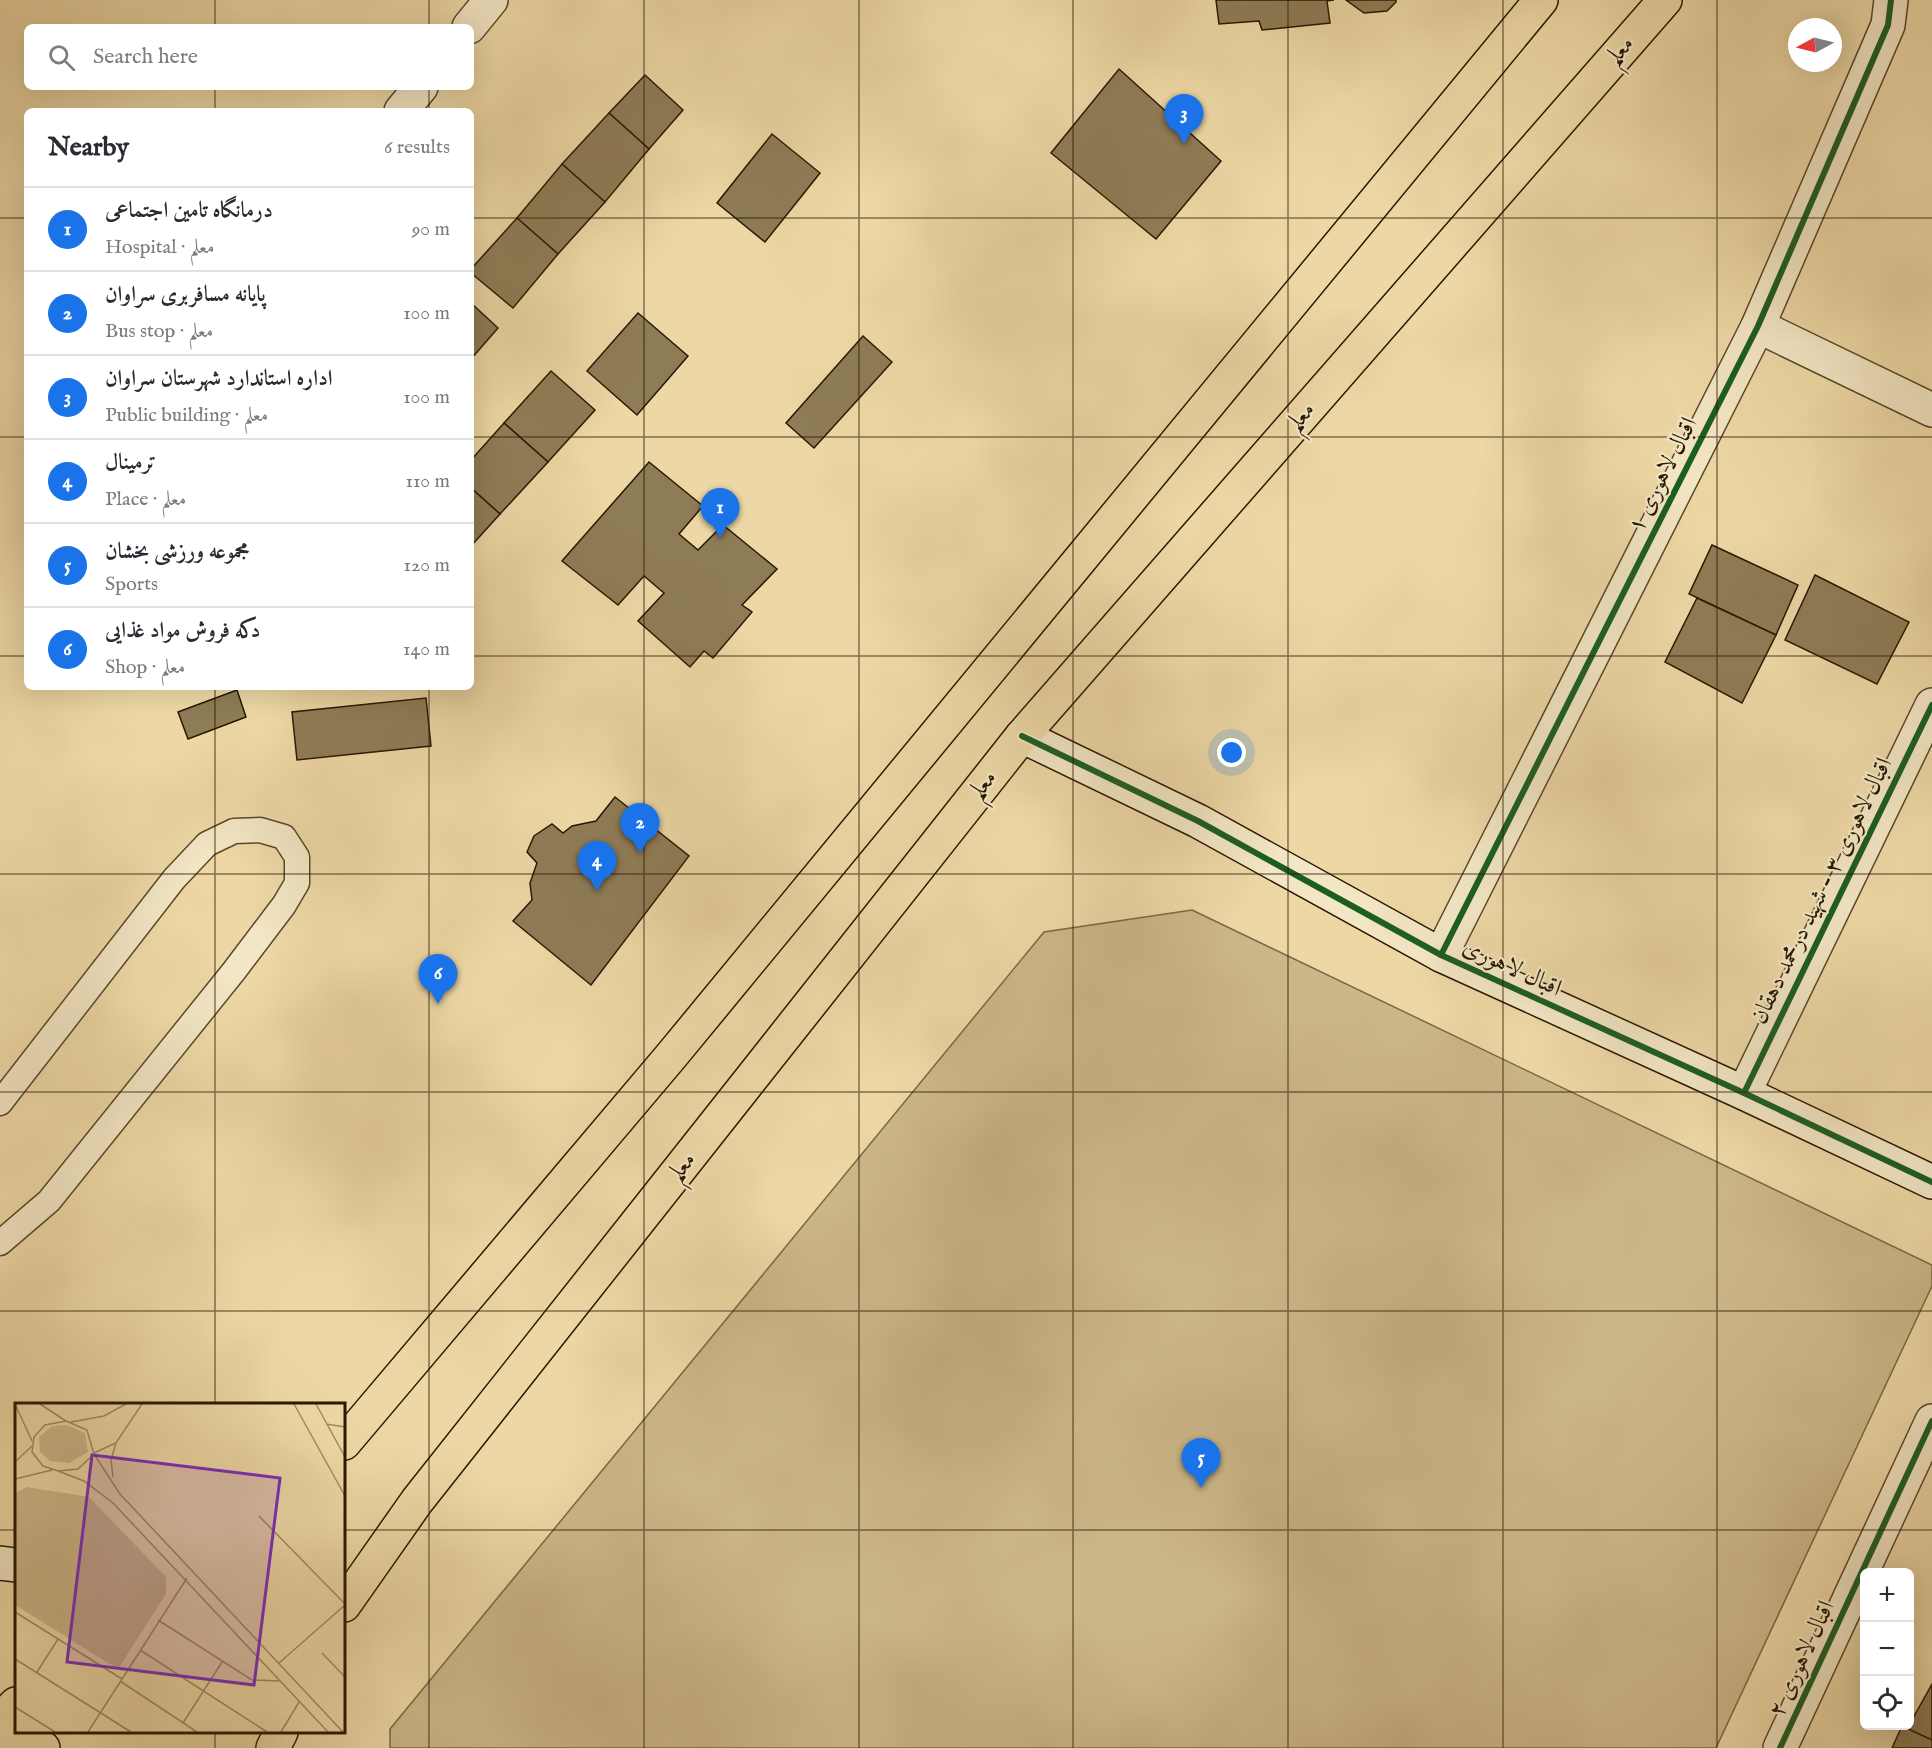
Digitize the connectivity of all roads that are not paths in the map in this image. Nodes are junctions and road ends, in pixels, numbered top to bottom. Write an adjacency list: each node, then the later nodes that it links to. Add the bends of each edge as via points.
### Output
1 (491, 0): 5 (street)
2 (1541, 0): 18 (main road, via 672,1055)
3 (1665, 0): 11 (main road, معلم)
4 (1891, 0): 8 (street, اقبال لاهوری ۱, via 1888,25)
5 (471, 24)
6 (419, 90): 7 (street)
7 (404, 108)
8 (1758, 326): 9 (street); 12 (street, اقبال لاهوری ۱)
9 (1932, 410)
10 (1932, 705): 13 (street, اقبال لاهوری ۳ - شهید درمحمد دهقان)
11 (1022, 736): 12 (street, اقبال لاهوری, via 1198,820); 21 (main road, معلم, via 425,1492)
12 (1441, 955): 13 (street, اقبال لاهوری)
13 (1744, 1093): 15 (street, اقبال لاهوری)
14 (0, 1103): 16 (lane, via 174,879 207,844 234,831 260,830 284,837 297,857 297,883 284,905 49,1200)
15 (1932, 1182)
16 (0, 1244)
17 (1932, 1422): 28 (street, اقبال لاهوری ۲)
18 (345, 1442)
19 (0, 1563): 20 (street)
20 (15, 1565)
21 (345, 1604)
22 (15, 1705): 23 (main road)
23 (0, 1720)
24 (0, 1731): 26 (main road)
25 (280, 1733): 27 (main road)
26 (43, 1748)
27 (273, 1748)
28 (1780, 1748)

